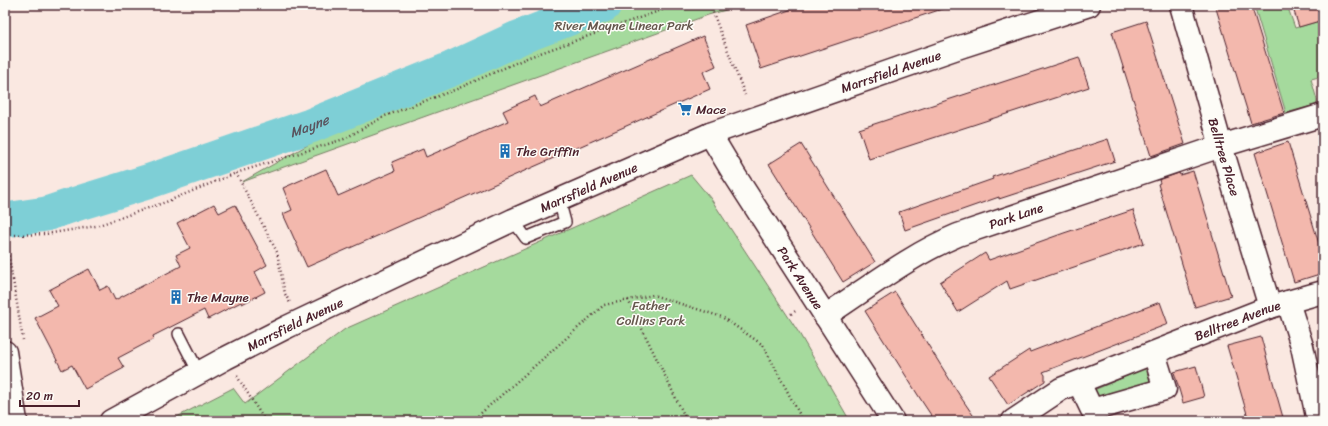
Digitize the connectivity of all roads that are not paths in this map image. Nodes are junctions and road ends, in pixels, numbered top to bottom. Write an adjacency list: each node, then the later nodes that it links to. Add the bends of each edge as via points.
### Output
1 (1089, 5): 4 (street, Marrsfield Avenue, via 952,49)
2 (1181, 5): 5 (street, Belltree Place)
3 (1323, 115): 5 (street, Park Lane)
4 (710, 134): 8 (street, Park Avenue); 12 (street, Marrsfield Avenue, via 513,220 299,322)
5 (1221, 146): 7 (street, Belltree Place); 8 (street, Park Lane, via 936,244)
6 (1323, 292): 7 (street, Belltree Avenue)
7 (1279, 304): 11 (street, Belltree Avenue); 18 (street, Belltree Place, via 1302,346)
8 (825, 316): 16 (street, Park Avenue)
9 (178, 334): 12 (lane)
10 (5, 352): 14 (street)
11 (1154, 353): 13 (street, Belltree Avenue); 13 (street, via 1165,389 1092,410)
12 (199, 373): 15 (street, Marrsfield Avenue)
13 (1079, 383): 17 (street, Belltree Avenue, via 1061,390)
14 (16, 421)
15 (110, 421)
16 (893, 421)
17 (1013, 421)
18 (1318, 421)

